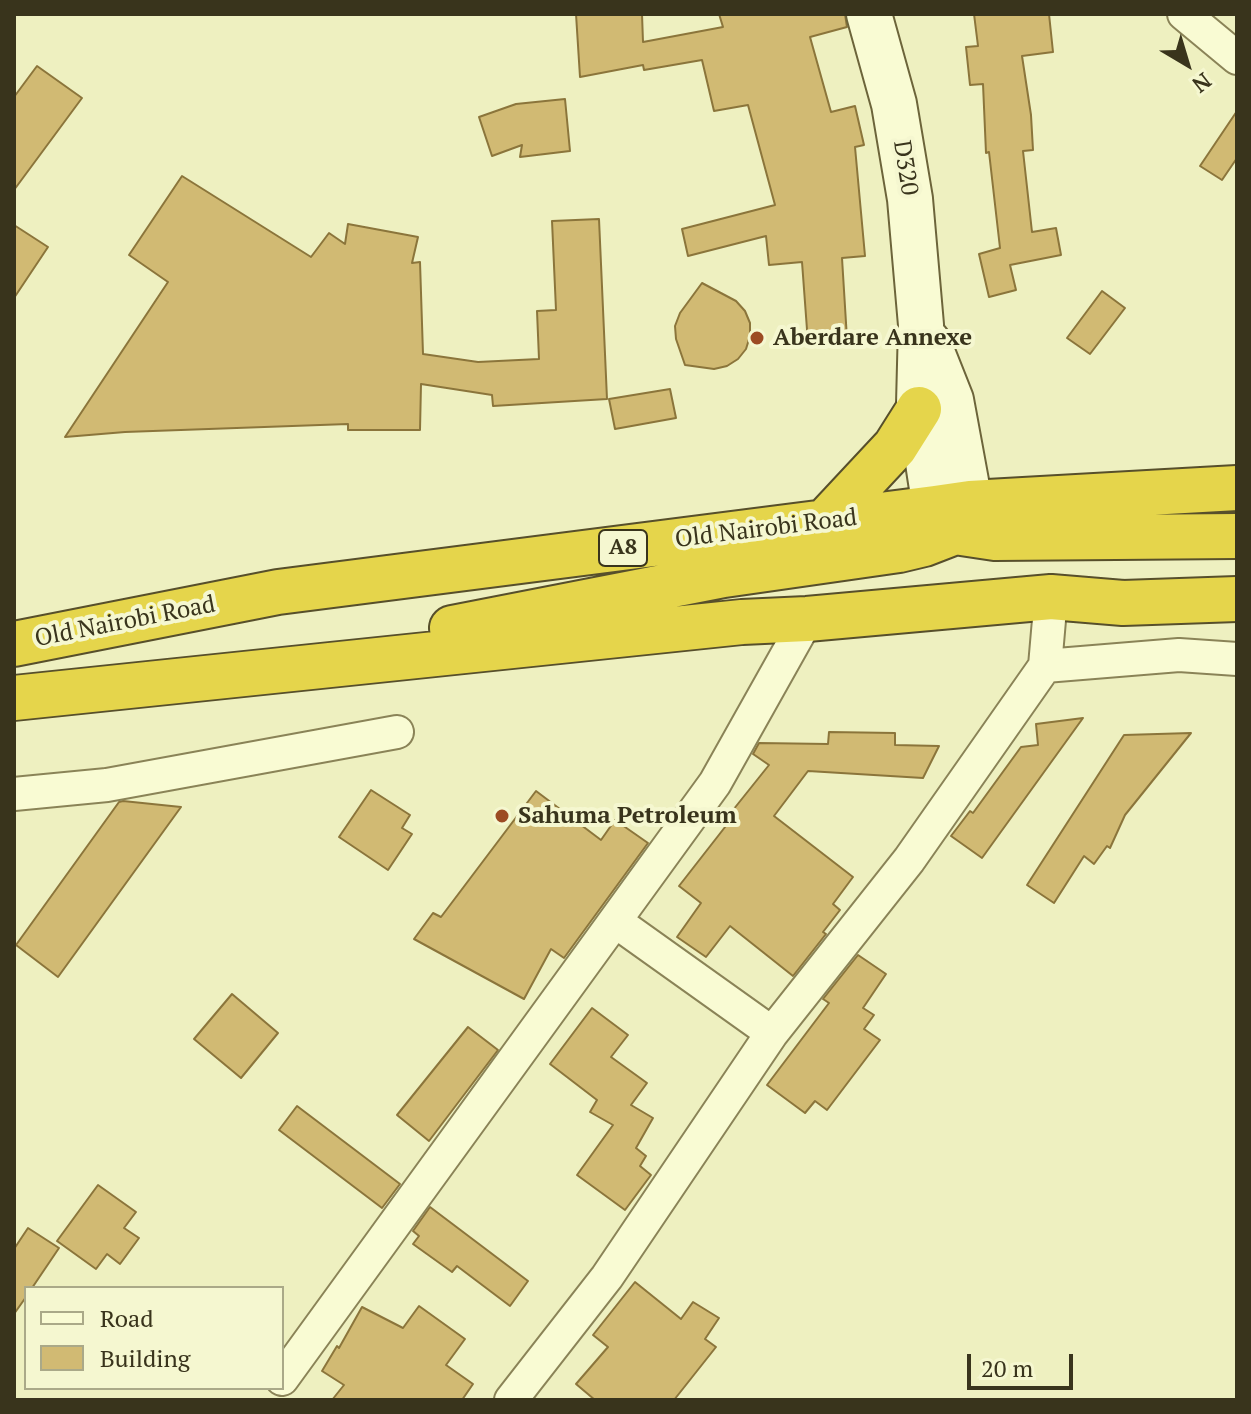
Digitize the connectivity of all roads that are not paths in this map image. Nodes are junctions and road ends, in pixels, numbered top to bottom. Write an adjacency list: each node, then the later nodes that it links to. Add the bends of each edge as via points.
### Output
1 (869, 14): 4 (street, D320 / D320, via 894,104 910,199)
2 (1184, 14): 3 (street)
3 (1237, 58)
4 (921, 325): 5 (street, D320); 7 (street, D320, via 951,400)
5 (919, 409): 7 (street, D320); 8 (highway, via 895,447)
6 (1237, 488): 7 (highway, Old Nairobi Road / A8)
7 (953, 514): 8 (highway, Old Nairobi Road / A8); 9 (highway, via 995,538); 16 (highway, via 924,544 899,550 724,575 492,619)
8 (825, 522): 13 (highway, Old Nairobi Road / A8, via 278,592)
9 (1237, 536)
10 (1051, 597): 11 (highway, via 1123,603); 12 (highway); 15 (street)
11 (1237, 599)
12 (807, 619): 16 (highway); 20 (street, via 715,783)
13 (14, 644)
14 (1237, 659): 15 (street, via 1179,655)
15 (1045, 666): 21 (street, via 909,860)
16 (275, 670): 17 (highway)
17 (14, 698)
18 (397, 732): 19 (street, via 107,785)
19 (14, 794)
20 (615, 921): 21 (street); 22 (street)
21 (772, 1033): 23 (street, via 607,1277)
22 (284, 1376)
23 (511, 1400)

